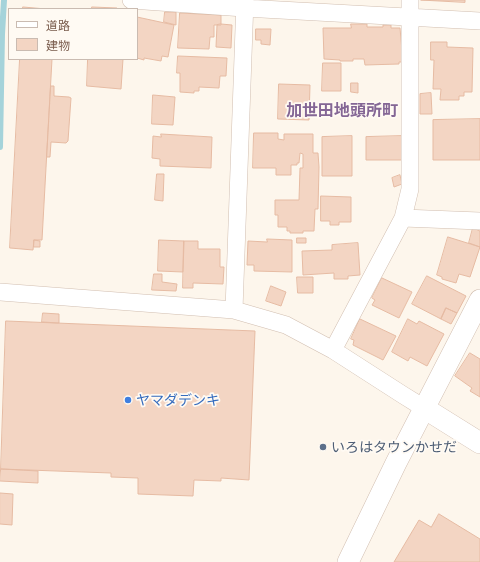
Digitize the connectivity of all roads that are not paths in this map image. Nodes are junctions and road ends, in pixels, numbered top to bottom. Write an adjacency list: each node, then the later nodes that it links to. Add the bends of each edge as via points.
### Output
1 (131, 0): 3 (street)
2 (410, 0): 4 (street)
3 (244, 4): 4 (street); 10 (street)
4 (410, 17): 5 (street); 6 (street, via 410,189)
5 (480, 21)
6 (402, 218): 7 (street); 11 (street)
7 (480, 221)
8 (6, 292): 10 (street)
9 (480, 300): 12 (street)
10 (234, 310): 11 (street, via 286,325)
11 (333, 350): 12 (street)
12 (424, 408): 13 (street); 14 (street)
13 (480, 443)
14 (348, 562)

